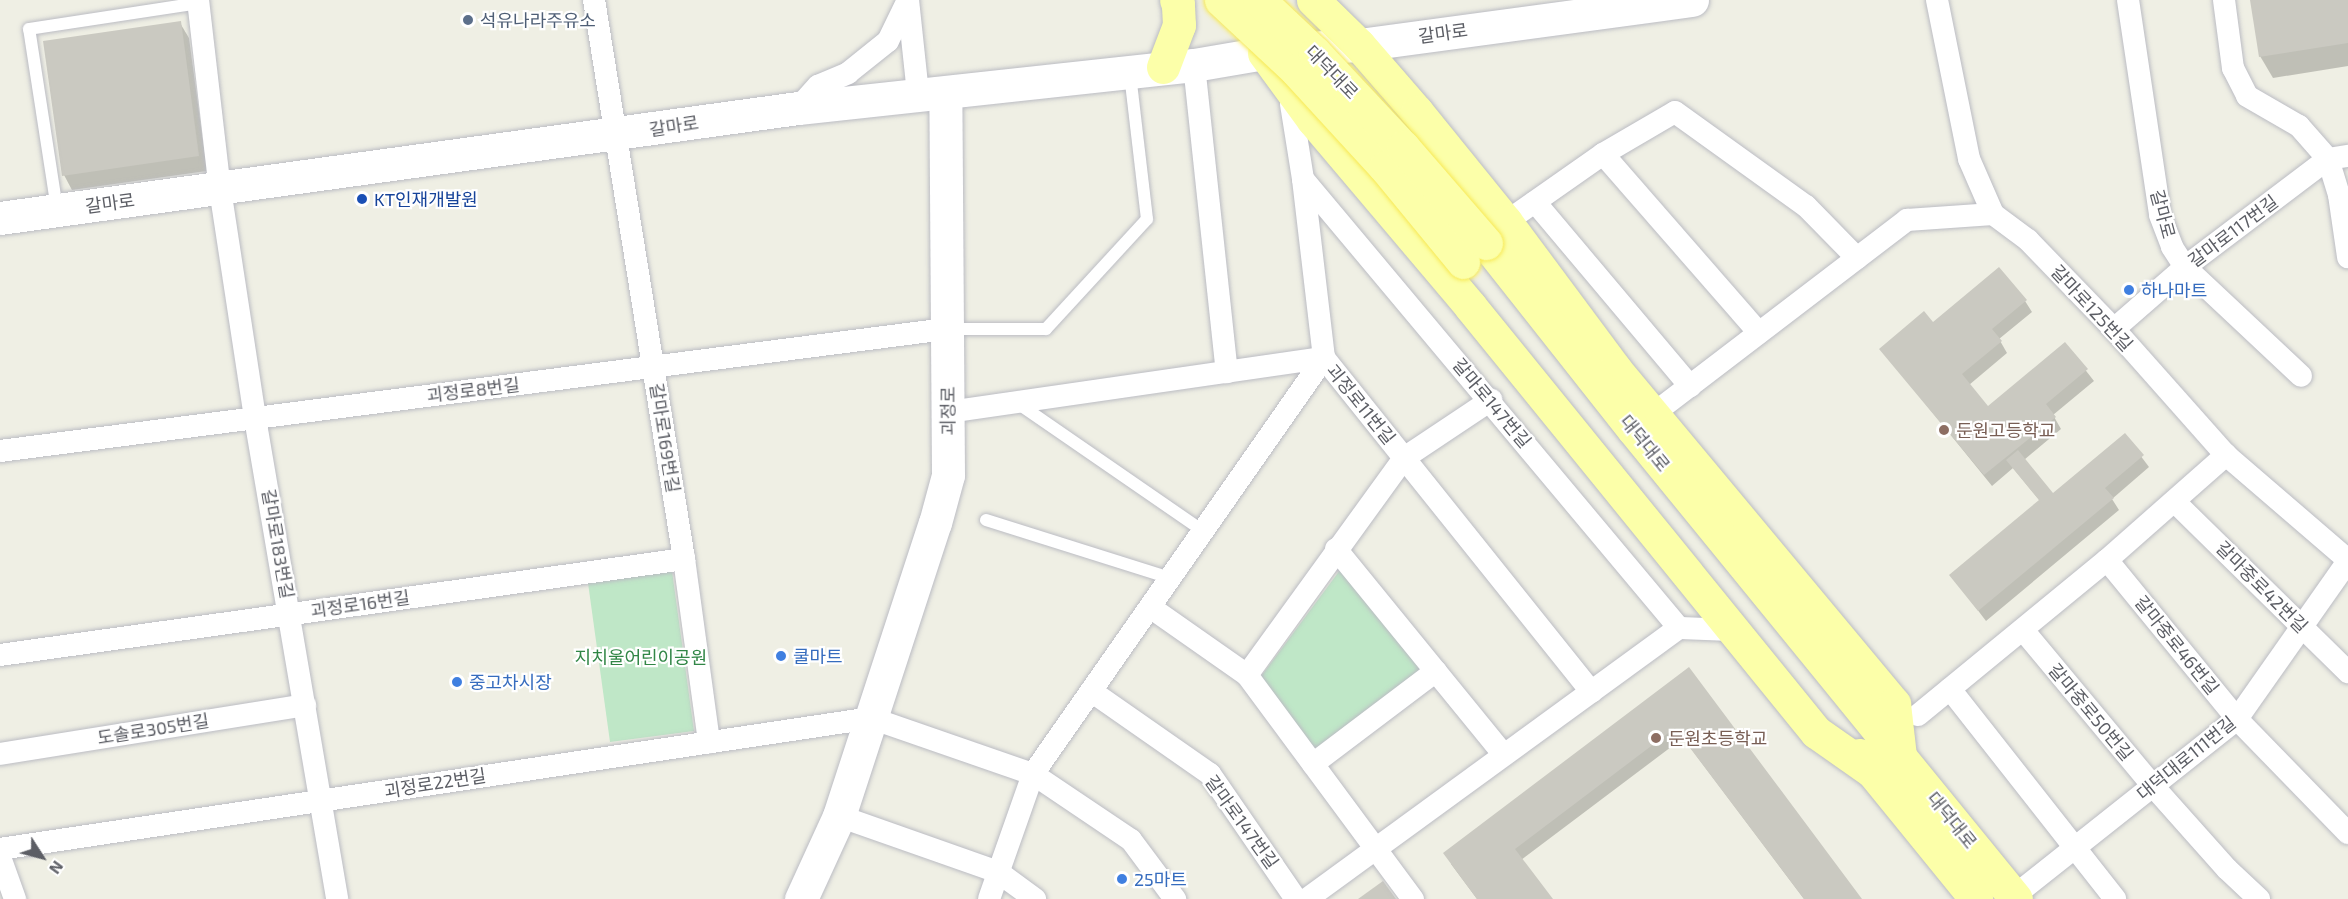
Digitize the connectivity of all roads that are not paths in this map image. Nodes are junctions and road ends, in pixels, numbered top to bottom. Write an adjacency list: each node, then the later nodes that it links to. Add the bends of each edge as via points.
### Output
1 (594, 0): 21 (street, 갈마로169번길)
2 (908, 0): 18 (street); 20 (street, via 888,41 848,73 818,86)
3 (1176, 0): 16 (main road)
4 (1221, 0): 30 (main road, 대덕대로, bridge, via 1296,70 1384,167)
5 (1258, 0): 30 (main road, 대덕대로, bridge, via 1315,53 1395,138)
6 (1313, 0): 14 (main road)
7 (1692, 0): 12 (main road, 갈마로)
8 (1937, 0): 28 (street, 갈마로125번길, via 1969,159)
9 (2128, 0): 33 (street, 갈마로, via 2160,214 2172,247)
10 (2224, 0): 23 (street, via 2233,68 2247,96 2299,126)
11 (198, 2): 25 (street); 27 (lane, via 29,29)
12 (1637, 4): 13 (main road, 갈마로)
13 (1595, 7): 14 (main road, 갈마로)
14 (1359, 45): 15 (main road, 갈마로); 30 (main road)
15 (1264, 53): 16 (main road, 갈마로); 64 (main road, via 1313,120 1470,306)
16 (1179, 66): 17 (main road, 갈마로); 39 (street)
17 (1129, 70): 18 (main road, 갈마로); 34 (lane, via 1147,219 1046,330)
18 (931, 93): 20 (main road, 갈마로); 34 (main road, 괴정로)
19 (1291, 104): 24 (street)
20 (798, 108): 21 (main road, 갈마로)
21 (614, 135): 25 (main road, 갈마로); 38 (street, 갈마로169번길)
22 (1603, 154): 26 (street); 32 (street, via 1675,112 1806,206); 36 (street)
23 (2338, 158): 31 (street); 33 (street, 갈마로117번길)
24 (1303, 179): 37 (street); 42 (street, 갈마로147번길)
25 (220, 189): 27 (main road, 갈마로); 46 (street, 갈마로183번길)
26 (1535, 202): 30 (street); 41 (street)
27 (57, 210): 29 (main road, 갈마로)
28 (1993, 214): 32 (street, 대덕대로, via 1907,220); 35 (street, 갈마로125번길, via 2028,240)
29 (0, 218)
30 (1485, 242): 45 (main road, via 1615,369); 54 (main road, 대덕대로); 81 (main road, 대덕대로)
31 (2347, 253)
32 (1857, 258): 36 (street, 대덕대로)
33 (2185, 267): 35 (street, 갈마로117번길); 40 (street, 갈마로)
34 (946, 329): 38 (street, 괴정로8번길); 44 (main road, 괴정로)
35 (2114, 329): 48 (street, 갈마로125번길)
36 (1759, 333): 41 (street, 대덕대로)
37 (1324, 358): 39 (street, 괴정로11번길); 49 (street, 괴정로11번길); 52 (street)
38 (654, 367): 46 (street, 괴정로8번길); 55 (street, 갈마로169번길)
39 (1227, 372): 43 (street, 괴정로11번길)
40 (2301, 376)
41 (1690, 386): 45 (street, 대덕대로)
42 (1491, 400): 49 (street); 63 (street, 갈마로147번길)
43 (1016, 402): 44 (street, 괴정로11번길); 52 (lane)
44 (948, 412): 75 (main road, 괴정로, via 948,475)
45 (1653, 414): 59 (main road)
46 (255, 418): 47 (street, 괴정로8번길); 61 (street, 갈마로183번길)
47 (0, 451)
48 (2226, 455): 50 (street); 57 (street, 갈마로125번길)
49 (1404, 458): 53 (street); 72 (street, 괴정로11번길)
50 (2175, 502): 56 (street); 62 (street, 갈마중로42번길)
51 (986, 520): 58 (lane)
52 (1203, 531): 58 (street)
53 (1336, 549): 67 (street); 69 (street)
54 (1738, 557): 59 (main road); 81 (main road, 대덕대로)
55 (684, 559): 61 (street, 괴정로16번길); 77 (street, 갈마로169번길)
56 (2107, 560): 65 (street); 76 (street, 갈마중로46번길)
57 (2348, 561): 62 (street, 대덕대로111번길)
58 (1170, 578): 60 (street)
59 (1808, 598): 81 (main road, via 1894,704)
60 (1150, 607): 69 (street); 71 (street)
61 (290, 614): 66 (street, 괴정로16번길); 73 (street, 갈마로183번길)
62 (2302, 626): 68 (street, 갈마중로42번길); 76 (street, 대덕대로111번길)
63 (1679, 628): 64 (street); 72 (street)
64 (1732, 630): 81 (main road, via 1816,732)
65 (2023, 630): 70 (street); 83 (street, 갈마중로50번길)
66 (0, 655)
67 (1436, 671): 79 (street); 80 (street)
68 (2348, 672)
69 (1247, 675): 80 (street)
70 (1950, 688): 74 (street); 87 (street)
71 (1091, 691): 82 (street); 100 (street, 갈마로147번길, via 1210,774)
72 (1592, 692): 79 (street)
73 (305, 705): 78 (street, 도솔로305번길); 84 (street, 갈마로183번길)
74 (1918, 715)
75 (871, 718): 77 (street, 괴정로22번길); 82 (street); 85 (main road, 괴정로)
76 (2237, 719): 83 (street, 대덕대로111번길); 86 (street, 갈마중로46번길)
77 (709, 742): 84 (street, 괴정로22번길)
78 (0, 754)
79 (1503, 754): 89 (street)
80 (1313, 764): 89 (street)
81 (1886, 764): 92 (main road, 대덕대로); 93 (main road, 대덕대로)
82 (1033, 774): 91 (street); 99 (street, via 1131,840)
83 (2153, 786): 87 (street, 대덕대로111번길); 104 (street, 갈마중로50번길)
84 (321, 801): 88 (street, 괴정로22번길); 95 (street, 갈마로183번길)
85 (839, 816): 91 (street); 96 (main road, 괴정로)
86 (2348, 832)
87 (2075, 846): 93 (street, 대덕대로111번길); 103 (street)
88 (0, 849)
89 (1376, 849): 101 (street); 102 (street)
90 (0, 857): 94 (street)
91 (998, 872): 97 (street); 98 (street)
92 (1974, 898)
93 (2015, 898)
94 (15, 899)
95 (337, 899)
96 (801, 899)
97 (989, 899)
98 (1035, 899)
99 (1175, 899)
100 (1296, 899)
101 (1307, 899)
102 (1413, 899)
103 (2115, 899)
104 (2259, 899)

